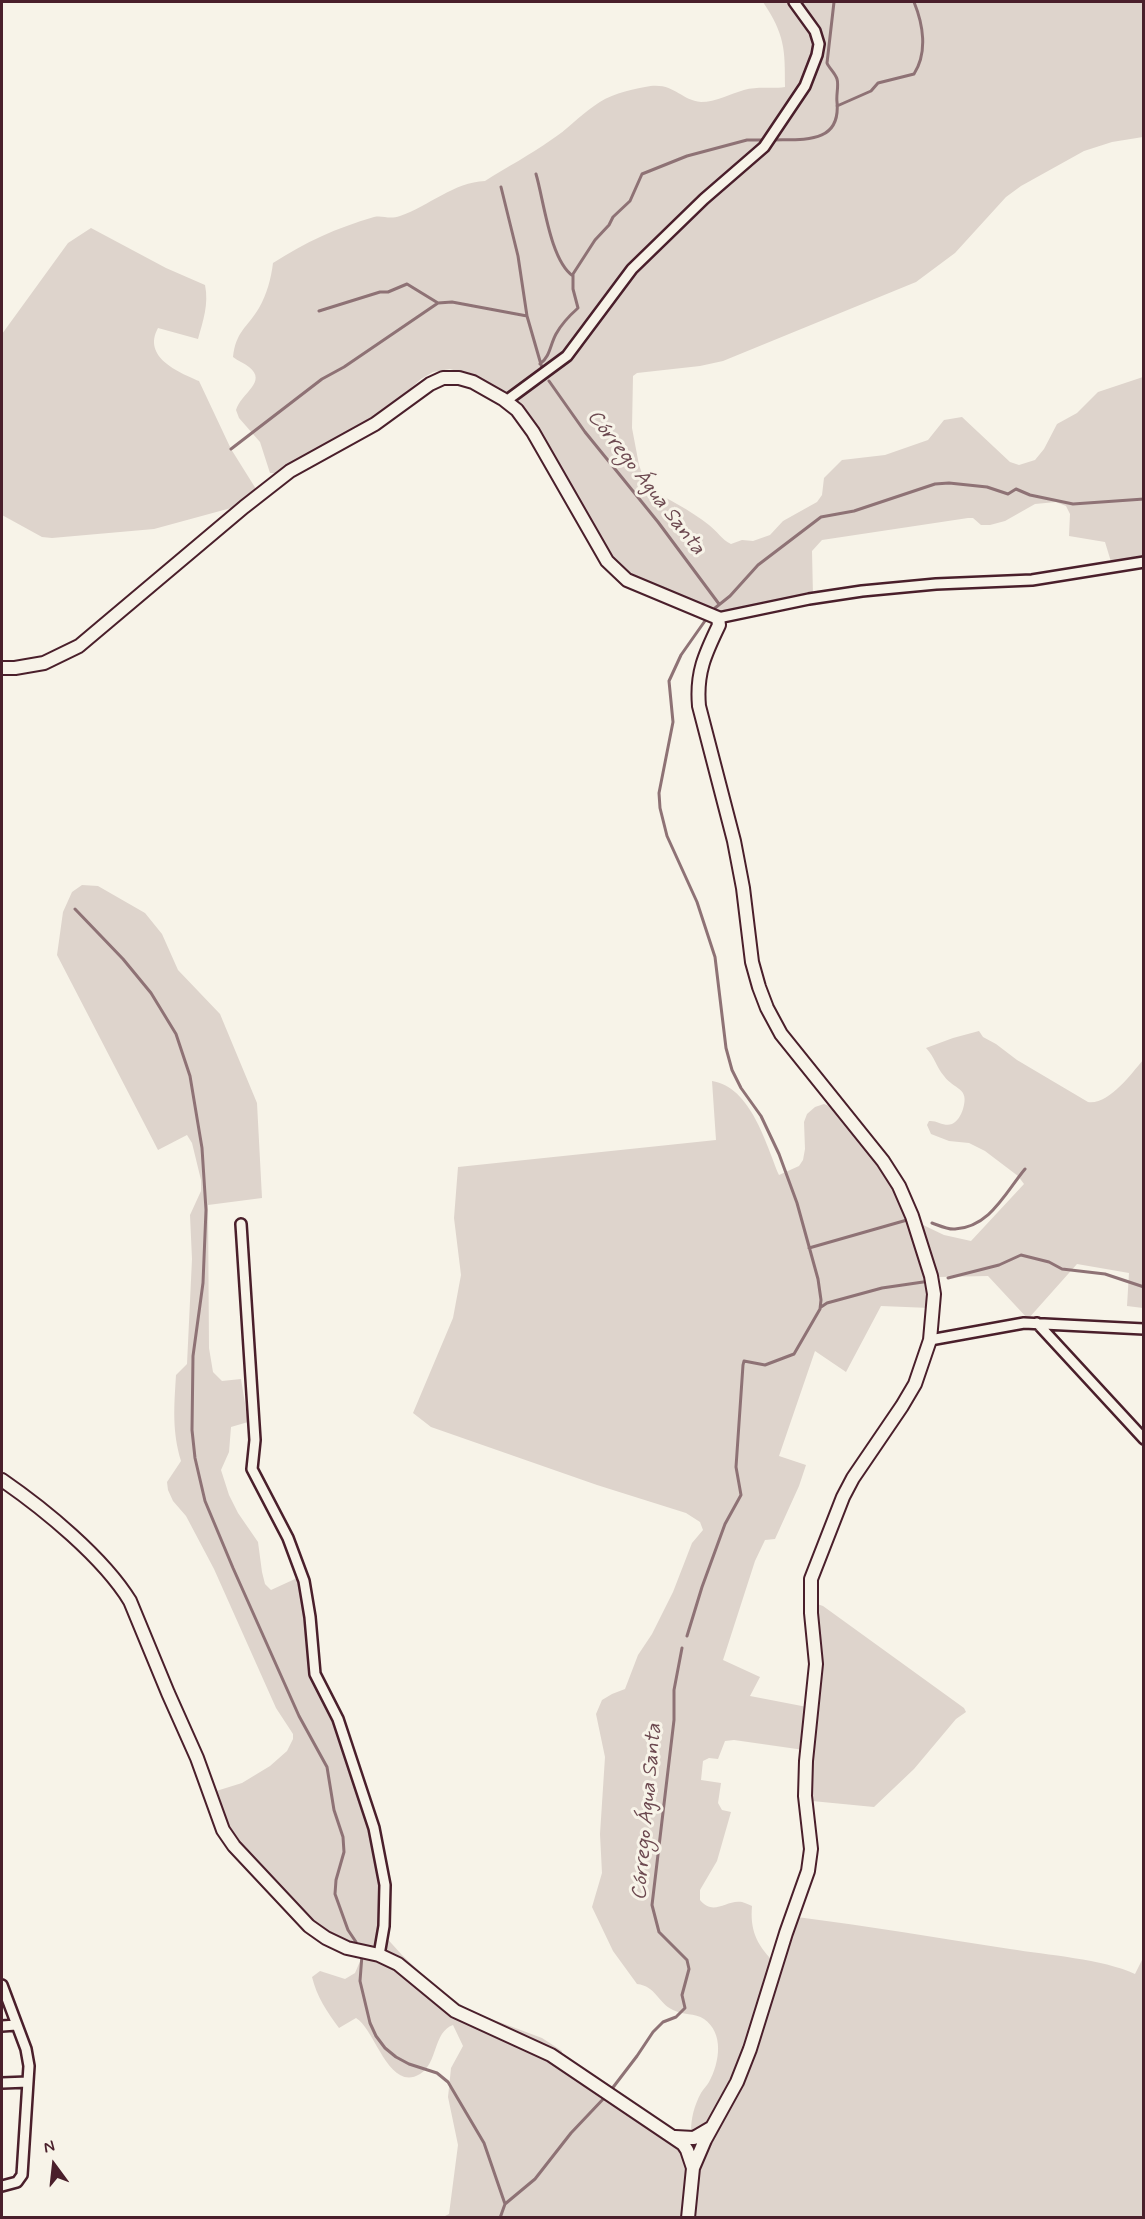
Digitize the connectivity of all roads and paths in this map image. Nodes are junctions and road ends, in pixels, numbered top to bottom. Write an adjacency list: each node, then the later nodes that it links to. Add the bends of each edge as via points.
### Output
1 (795, 2): 2 (street, via 815,31 818,49 805,86 764,147 636,264 567,356)
2 (506, 401): 4 (street, via 533,432 613,568 627,580); 5 (street, via 465,379 436,381 375,424 290,471 79,646 44,663)
3 (1143, 562): 4 (street, via 1032,580 862,591)
4 (718, 618): 9 (street, via 719,625 701,666 699,706 734,841 759,987 782,1034 899,1186 933,1284)
5 (2, 668)
6 (241, 1224): 12 (street, via 255,1436 252,1469 300,1565 310,1617 313,1669 338,1719 372,1817 385,1886)
7 (1037, 1323): 8 (street); 9 (street); 10 (street)
8 (1143, 1329)
9 (930, 1340): 18 (street, via 910,1394 843,1497 811,1579 816,1664 806,1761 811,1849 808,1871 750,2049)
10 (1143, 1439)
11 (2, 1480): 12 (street, via 94,1557 123,1589 197,1758 223,1830 234,1846 309,1926 347,1948)
12 (379, 1955): 19 (street, via 406,1969 455,2011 540,2049)
13 (2, 1985): 14 (street)
14 (16, 2025): 15 (street); 16 (street, via 26,2049)
15 (2, 2026)
16 (28, 2082): 17 (street); 21 (street, via 22,2175 17,2182)
17 (2, 2083)
18 (712, 2128): 19 (street, via 694,2138); 20 (street)
19 (674, 2137): 20 (street, via 685,2146)
20 (693, 2168): 22 (street)
21 (2, 2186)
22 (688, 2217)

